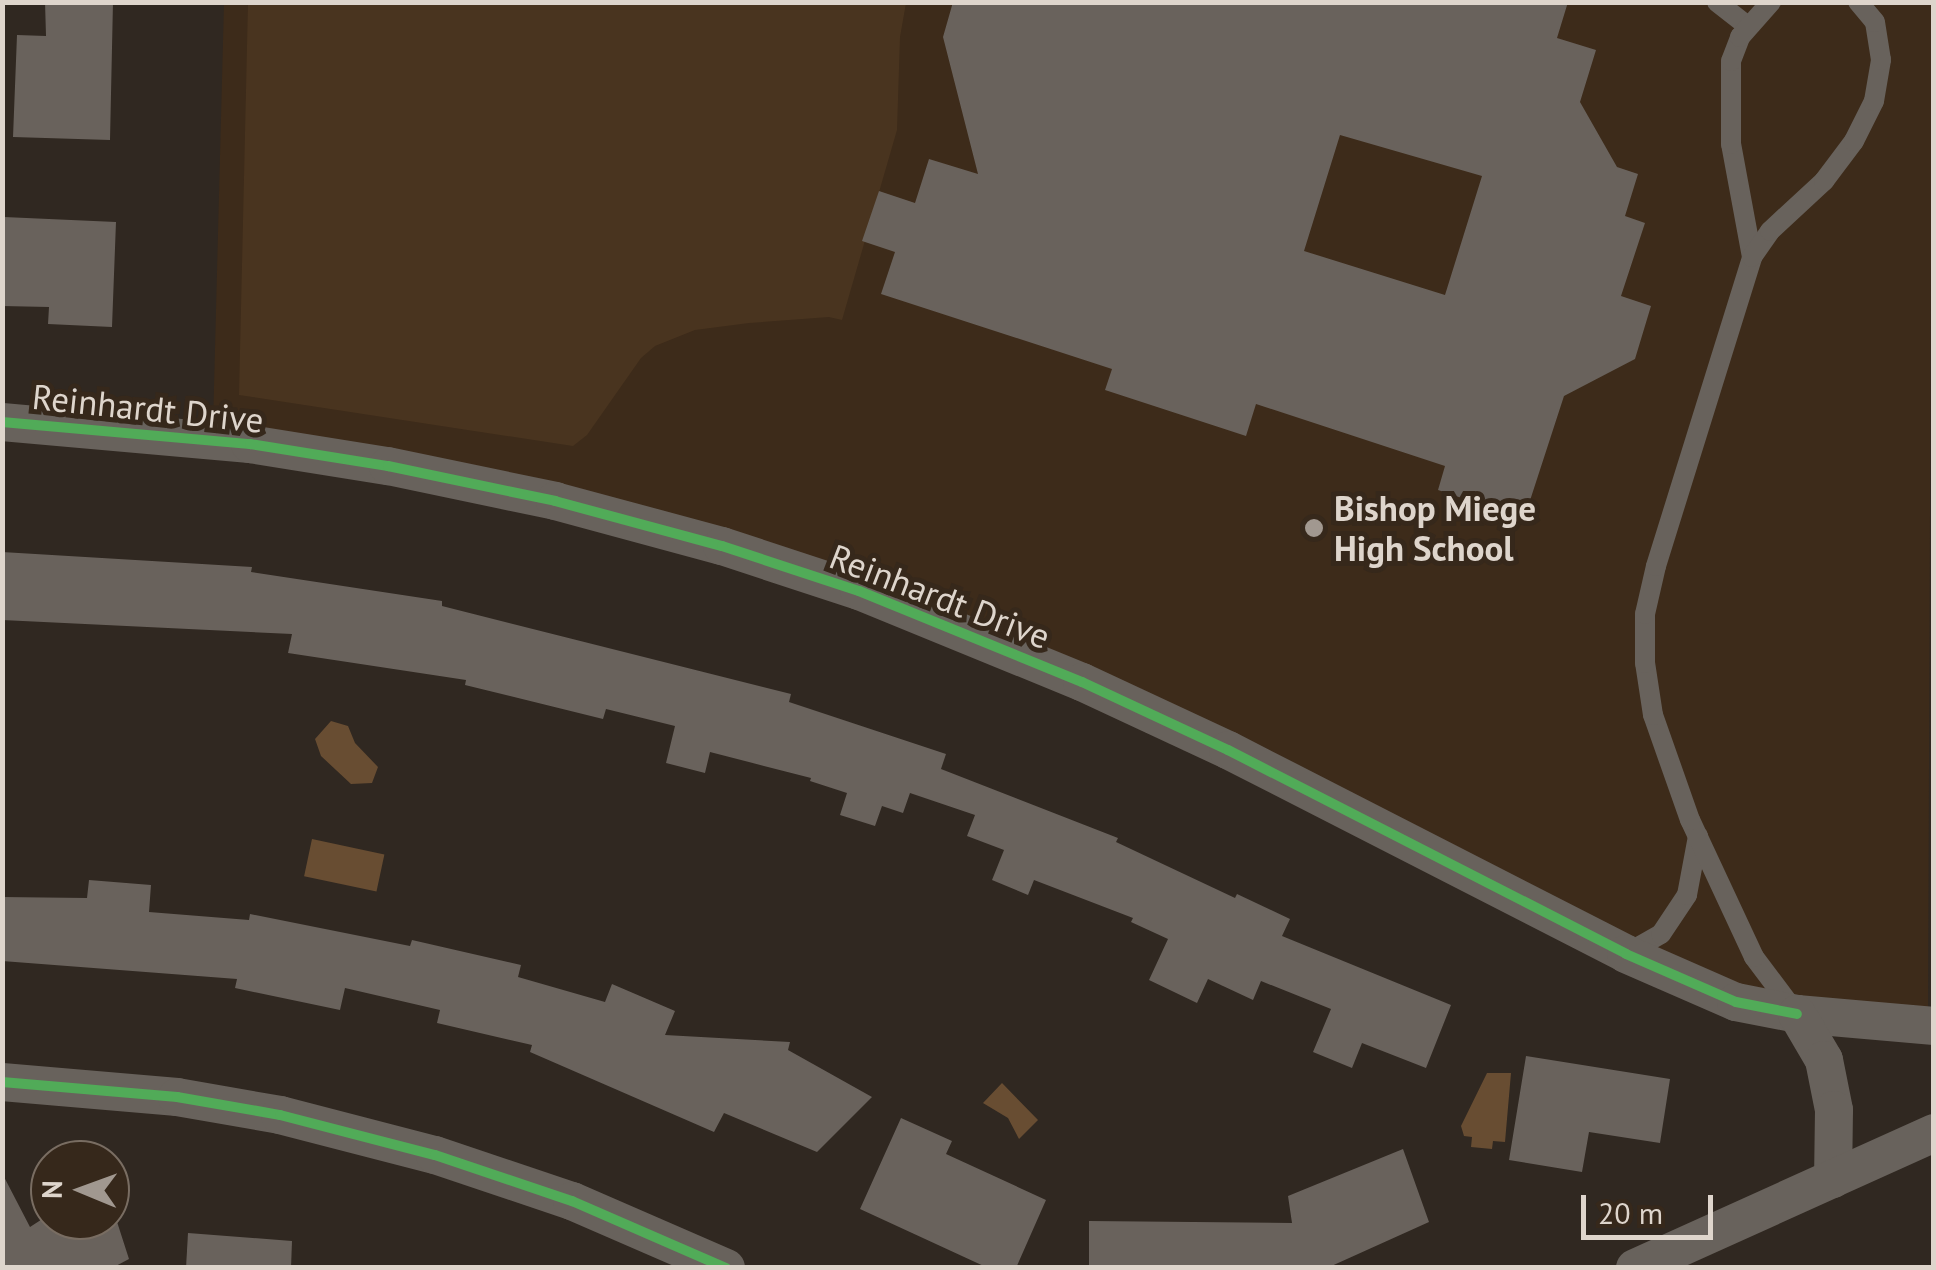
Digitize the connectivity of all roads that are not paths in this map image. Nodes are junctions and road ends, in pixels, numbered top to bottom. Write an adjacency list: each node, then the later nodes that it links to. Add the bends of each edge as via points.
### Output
1 (1717, 2): 4 (lane)
2 (1771, 2): 4 (lane)
3 (1858, 2): 5 (lane, via 1875,22 1881,60 1874,101 1824,181)
4 (1748, 26): 5 (lane, via 1731,61 1728,102)
5 (1752, 257): 7 (lane, via 1645,614 1650,698)
6 (2, 422): 8 (street, Reinhardt Drive, via 250,444 388,466 555,501 808,574 1098,689)
7 (1698, 836): 8 (lane, via 1688,895 1661,934); 9 (lane, via 1754,957)
8 (1626, 954): 9 (street, Reinhardt Drive, via 1736,1002)
9 (1797, 1014): 10 (street, Reinhardt Drive); 13 (street, via 1824,1060 1834,1110)
10 (1934, 1026)
11 (2, 1082): 14 (street, via 280,1115 435,1155 572,1201)
12 (1934, 1133): 13 (street)
13 (1833, 1179): 15 (street)
14 (726, 1268)
15 (1635, 1268)

